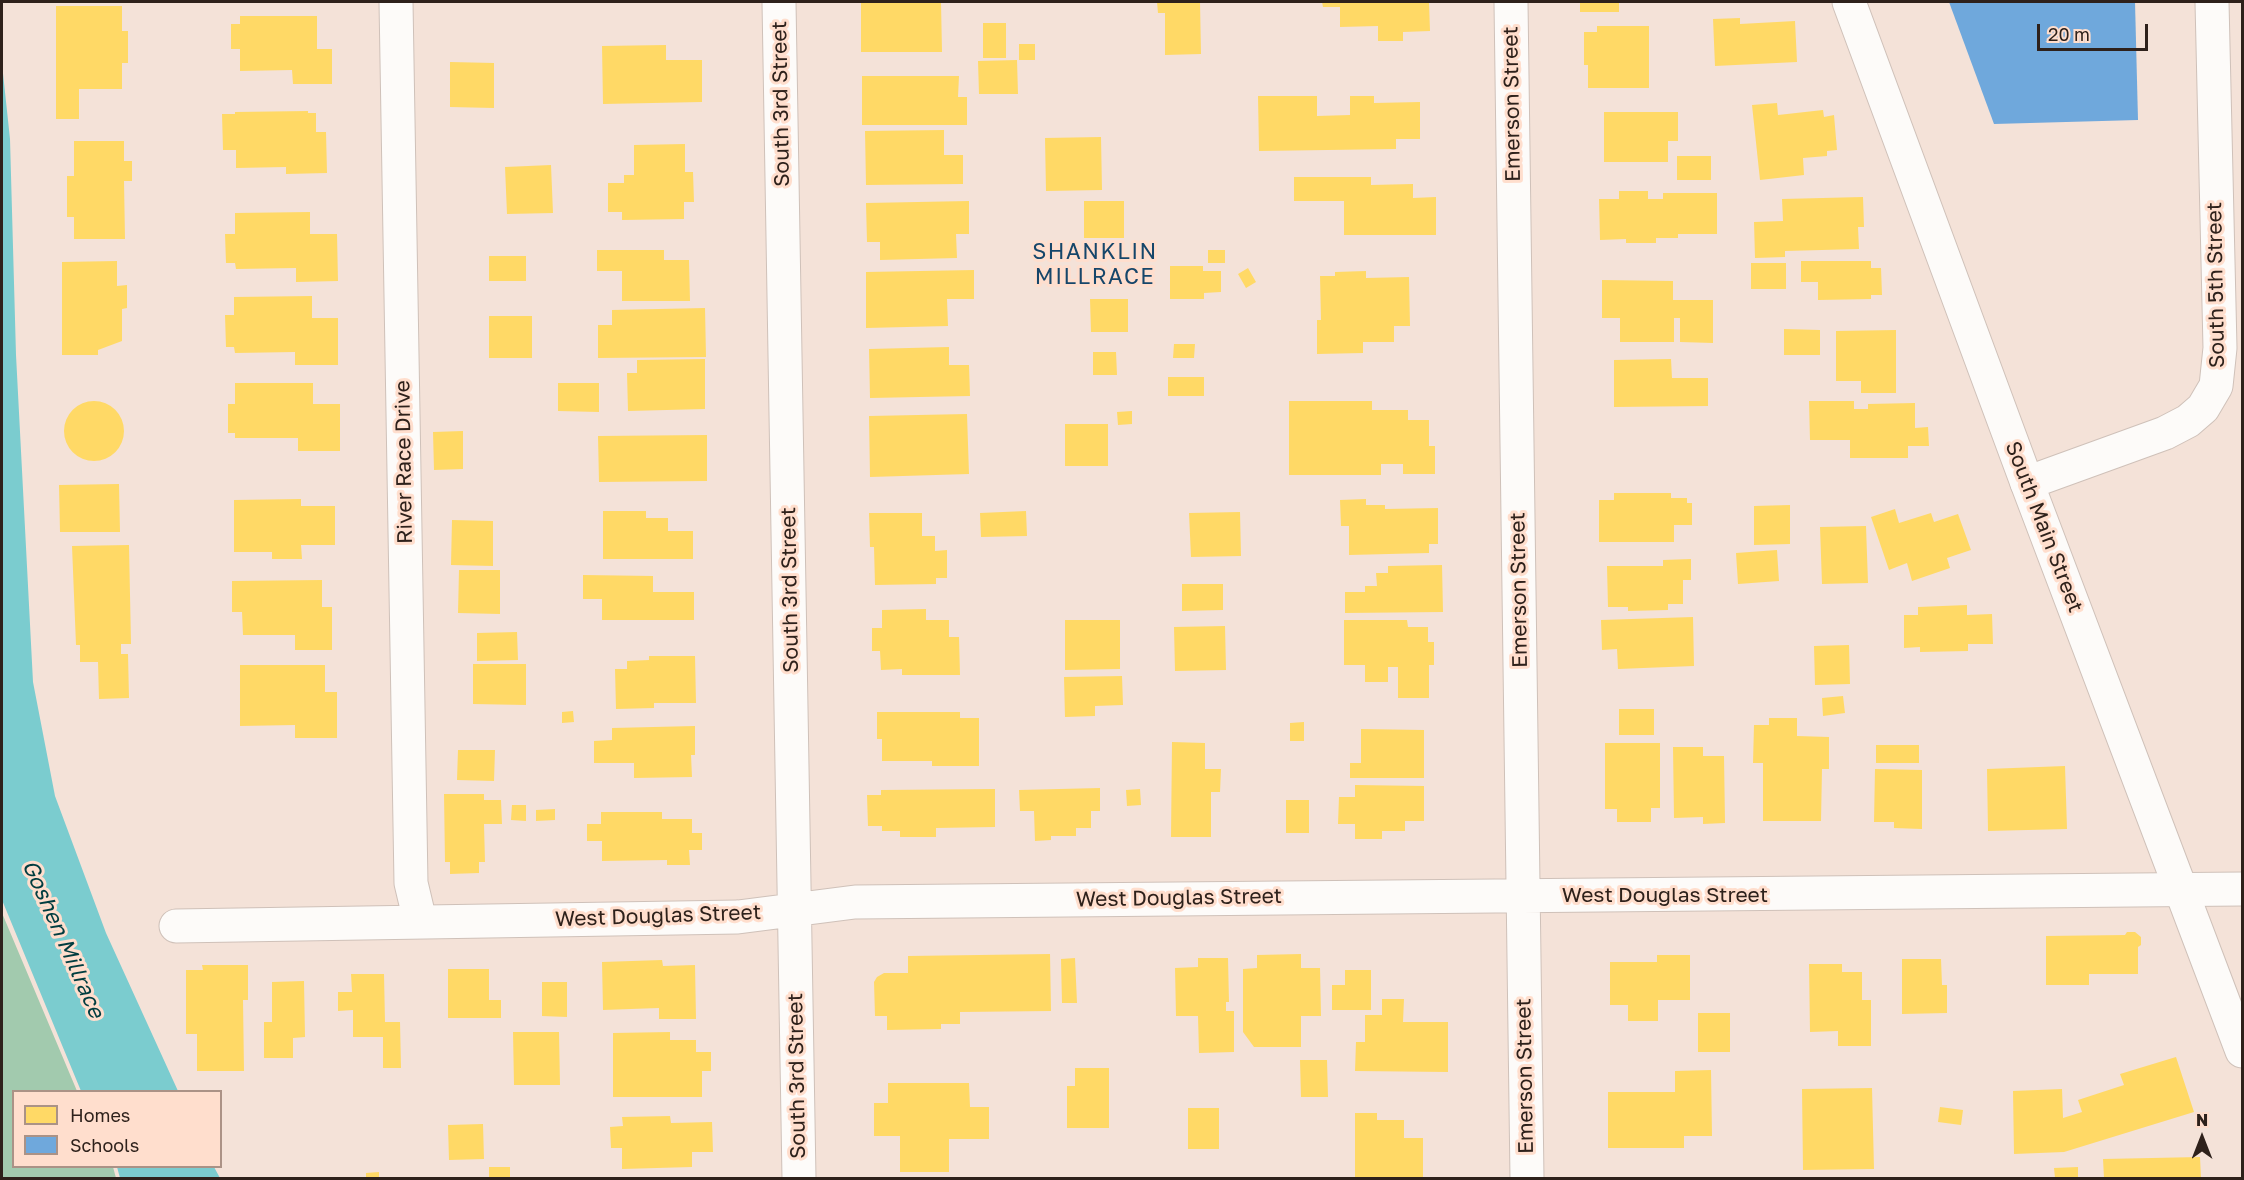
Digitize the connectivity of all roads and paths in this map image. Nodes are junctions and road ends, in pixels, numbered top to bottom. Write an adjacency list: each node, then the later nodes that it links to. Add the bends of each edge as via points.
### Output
1 (396, 2): 11 (street, River Race Drive, via 411,883)
2 (779, 2): 10 (street, South 3rd Street)
3 (1511, 2): 9 (street, Emerson Street)
4 (1849, 2): 6 (street, South Main Street)
5 (2212, 2): 6 (street, South 5th Street, via 2220,348 2217,386 2204,408 2165,433)
6 (2027, 483): 8 (street, South Main Street)
7 (2242, 889): 8 (street, West Douglas Street)
8 (2182, 890): 9 (street, West Douglas Street); 13 (street, South Main Street)
9 (1523, 896): 10 (street, West Douglas Street, via 855,902); 15 (street, Emerson Street)
10 (794, 910): 11 (street, West Douglas Street, via 738,917); 14 (street, South 3rd Street)
11 (420, 921): 12 (street, West Douglas Street)
12 (176, 926)
13 (2242, 1051)
14 (799, 1179)
15 (1527, 1179)

